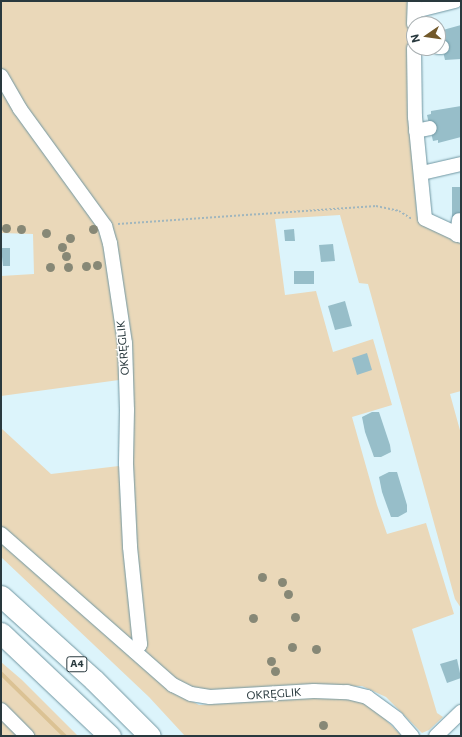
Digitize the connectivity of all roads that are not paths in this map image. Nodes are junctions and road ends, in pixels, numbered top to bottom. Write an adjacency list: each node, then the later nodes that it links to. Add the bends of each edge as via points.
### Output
1 (455, 1): 2 (street)
2 (414, 12)
3 (415, 56): 6 (street, via 423,129)
4 (1, 76): 12 (street, OKRĘGLIK, via 20,109 105,226 110,243 125,343 130,547 140,644)
5 (461, 164): 6 (street)
6 (422, 173): 8 (street, via 424,219)
7 (459, 220): 8 (street)
8 (459, 235)
9 (1, 534): 12 (street, OKRĘGLIK)
10 (1, 596): 17 (highway, A4, via 72,659)
11 (1, 633): 16 (highway, A4)
12 (135, 652): 18 (street, OKRĘGLIK, via 173,685 191,694 233,697 314,691 346,692 367,697 398,719)
13 (1, 710): 15 (street)
14 (461, 712): 19 (street)
15 (27, 736)
16 (110, 736)
17 (150, 736)
18 (412, 736)
19 (436, 736)

